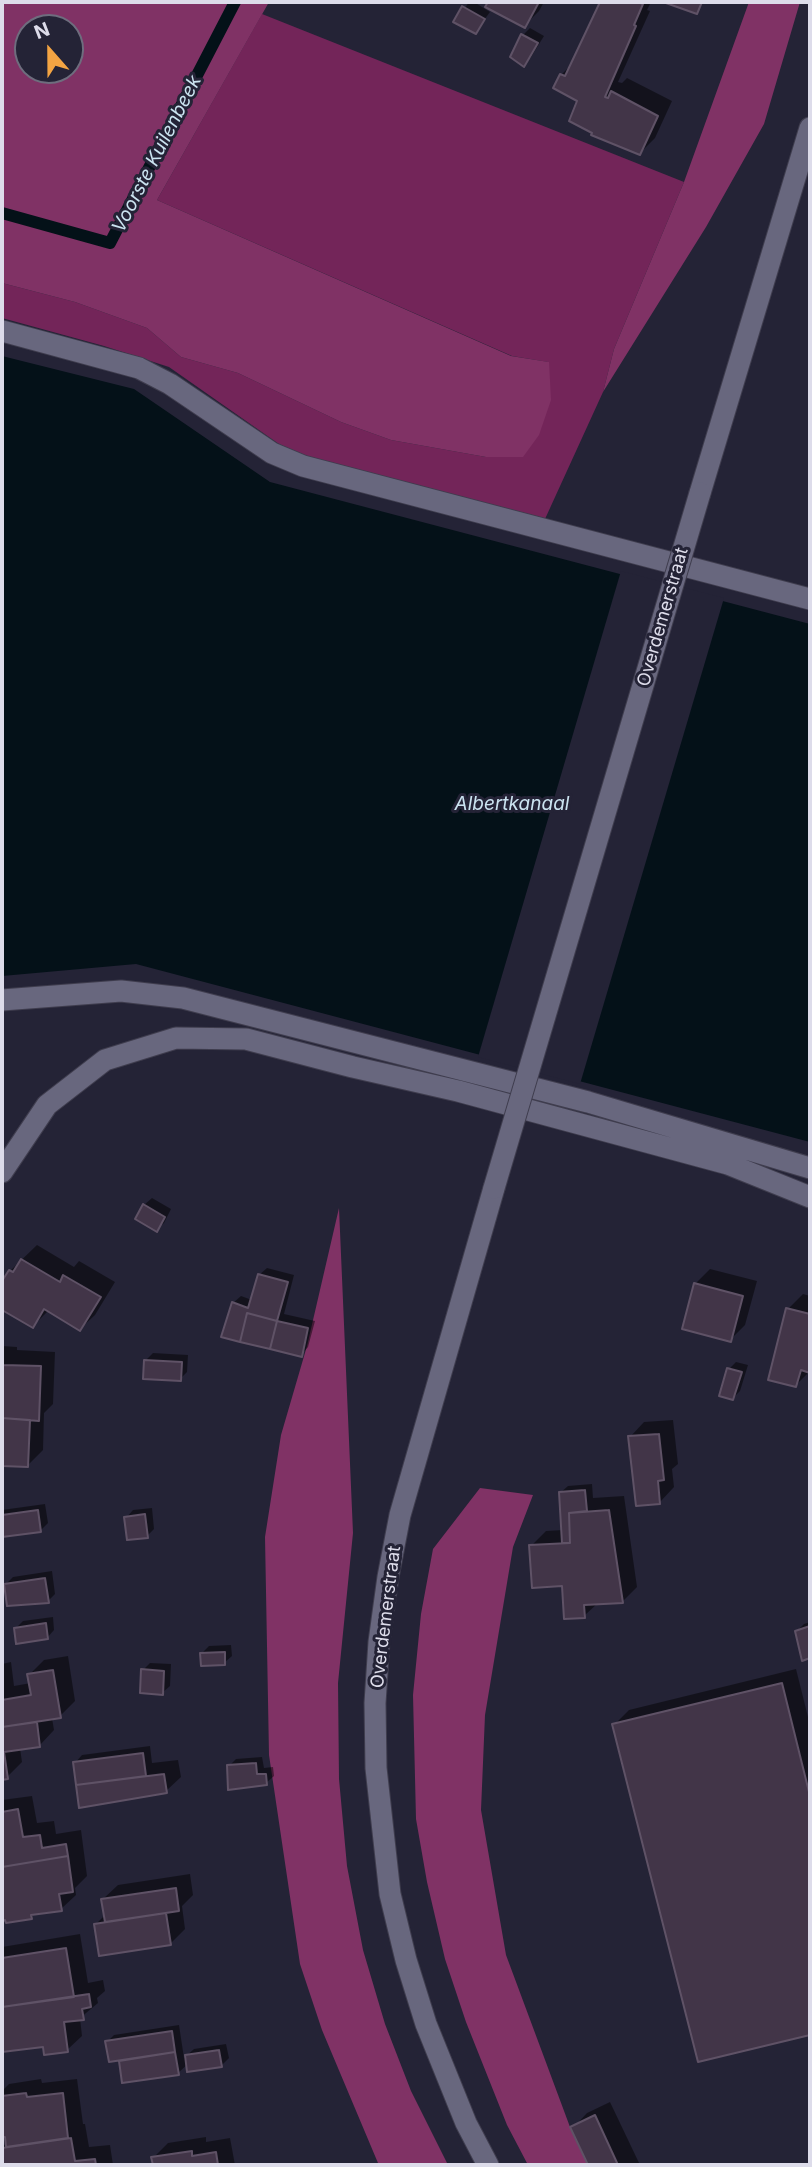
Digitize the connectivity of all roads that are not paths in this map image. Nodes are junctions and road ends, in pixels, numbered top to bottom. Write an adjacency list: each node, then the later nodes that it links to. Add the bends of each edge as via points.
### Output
1 (810, 128): 8 (street, Overdemerstraat, bridge, via 400,1515 380,1629 376,1768 390,1894 426,2024)
2 (2, 331): 3 (street, via 139,368 272,453 303,466)
3 (810, 599)
4 (2, 1000): 5 (street, via 121,991 183,998 587,1102)
5 (810, 1168)
6 (2, 1172): 7 (street, via 47,1105 106,1060 176,1038 246,1039 728,1164)
7 (810, 1197)
8 (488, 2165)

